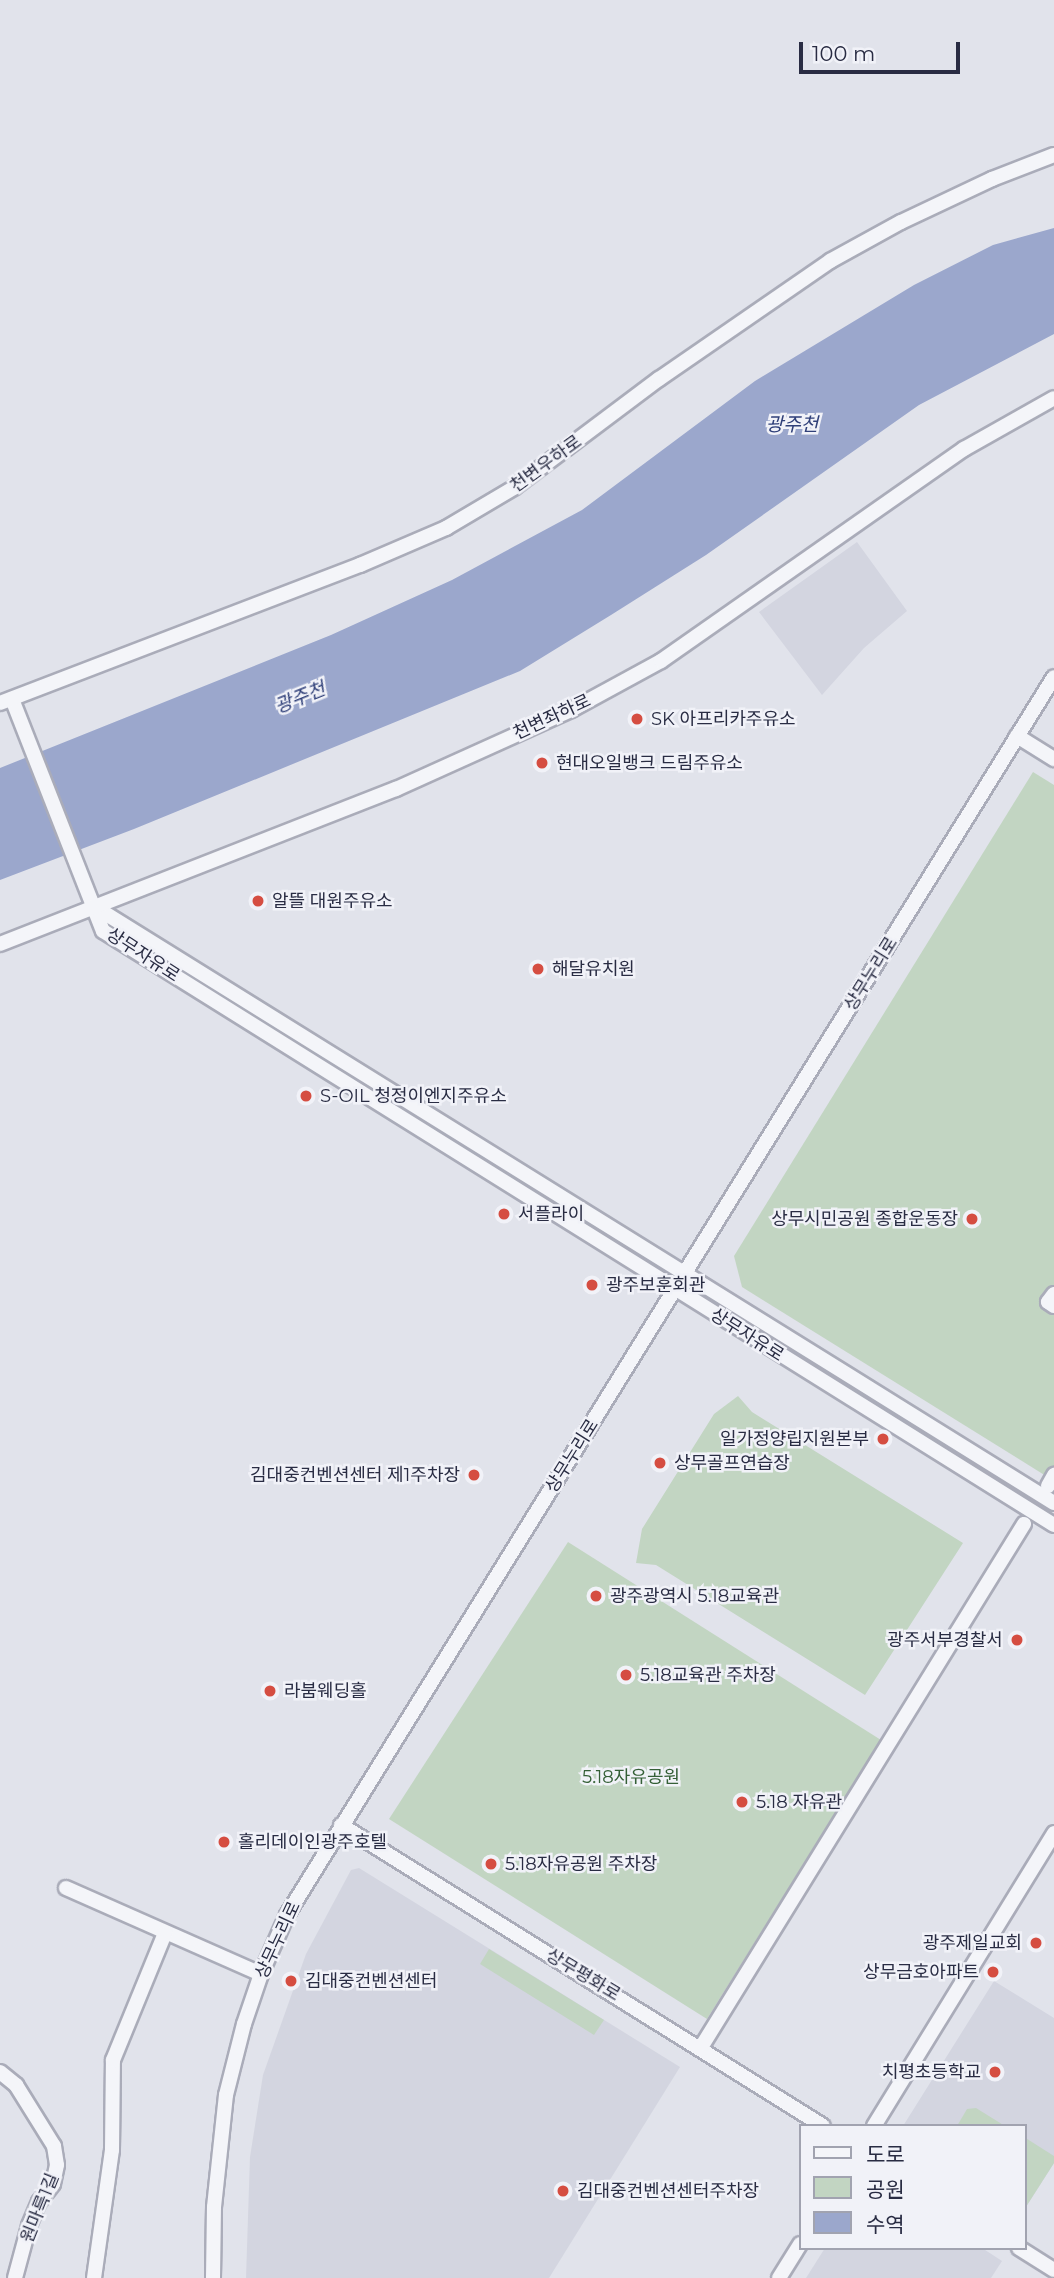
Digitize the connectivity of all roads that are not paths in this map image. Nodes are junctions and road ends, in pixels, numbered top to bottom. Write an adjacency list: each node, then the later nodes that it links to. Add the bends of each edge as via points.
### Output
1 (1054, 155): 4 (street, 천변우하로, via 947,200 830,261 680,364 515,487 446,528)
2 (1054, 398): 7 (street, 천변좌하로, via 964,449 662,661 571,710 396,789)
3 (1054, 677): 5 (street, 상무누리로)
4 (6, 701): 7 (street)
5 (1017, 736): 6 (street); 9 (street, 상무누리로)
6 (1054, 759)
7 (95, 907): 8 (street, 천변좌하로); 9 (street, 상무자유로); 10 (street, 상무자유로, via 103,931)
8 (0, 944)
9 (685, 1276): 10 (street, 상무누리로); 13 (street, 상무자유로)
10 (675, 1291): 15 (street, 상무자유로); 16 (street, 상무누리로)
11 (1054, 1294): 12 (street, via 1048,1303)
12 (1054, 1306)
13 (1054, 1503)
14 (1024, 1524): 21 (street)
15 (1054, 1525)
16 (341, 1825): 20 (street, 상무누리로, via 287,1915); 21 (street, 상무평화로)
17 (1054, 1833): 24 (street)
18 (66, 1888): 19 (street)
19 (165, 1933): 20 (street); 29 (street, via 113,2060 112,2150)
20 (261, 1974): 30 (street, 상무누리로, via 234,2058 220,2134)
21 (700, 2049): 23 (street, 상무평화로)
22 (1, 2074): 28 (street, 원마륵1길, via 16,2085 54,2146 57,2165 29,2226)
23 (820, 2124)
24 (875, 2124)
25 (799, 2246): 31 (street)
26 (1022, 2250): 27 (street)
27 (1054, 2270)
28 (15, 2278)
29 (94, 2278)
30 (213, 2278)
31 (779, 2278)

